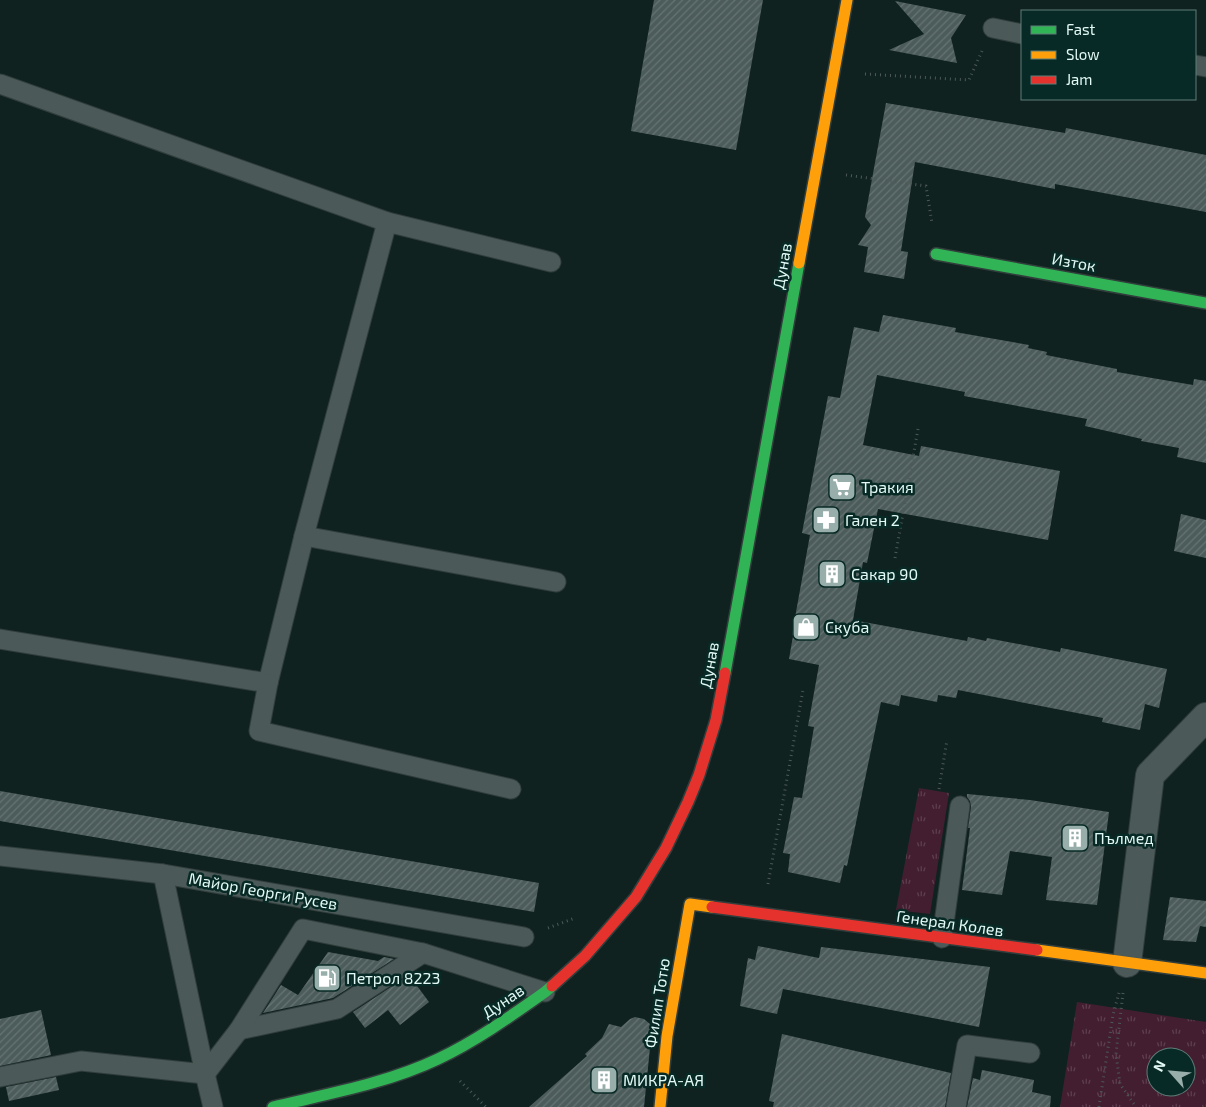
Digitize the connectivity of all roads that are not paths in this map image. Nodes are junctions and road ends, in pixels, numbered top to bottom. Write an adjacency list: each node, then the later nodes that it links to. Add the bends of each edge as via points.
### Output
1 (847, 0): 24 (main road, Дунав, via 716,720 699,776 666,848 636,897 585,956)
2 (993, 28): 3 (lane)
3 (1021, 34)
4 (0, 84): 5 (lane)
5 (387, 222): 7 (lane); 9 (lane)
6 (936, 254): 8 (main road, Изток)
7 (551, 262)
8 (1206, 303)
9 (304, 536): 10 (lane); 12 (lane)
10 (556, 582)
11 (0, 639): 12 (lane)
12 (268, 683): 14 (lane, via 260,731)
13 (1206, 717): 22 (street, via 1150,775)
14 (511, 789)
15 (960, 806): 20 (lane)
16 (0, 856): 17 (lane, Майор Георги Русев)
17 (163, 874): 19 (lane, Майор Георги Русев); 27 (lane)
18 (690, 904): 20 (main road, Генерал Колев); 31 (main road, Филип Тотю)
19 (524, 937)
20 (942, 938): 22 (main road, Генерал Колев)
21 (423, 953): 24 (lane); 25 (lane, via 337,1009); 25 (lane, via 303,929)
22 (1127, 963): 23 (main road, Генерал Колев)
23 (1206, 973)
24 (545, 992): 30 (main road, Дунав, via 500,1024 438,1059 354,1088)
25 (240, 1030): 27 (lane)
26 (1030, 1053): 32 (lane, via 967,1046)
27 (205, 1074): 28 (lane, via 81,1061); 29 (lane)
28 (0, 1077)
29 (213, 1107)
30 (273, 1107)
31 (660, 1107)
32 (956, 1107)

